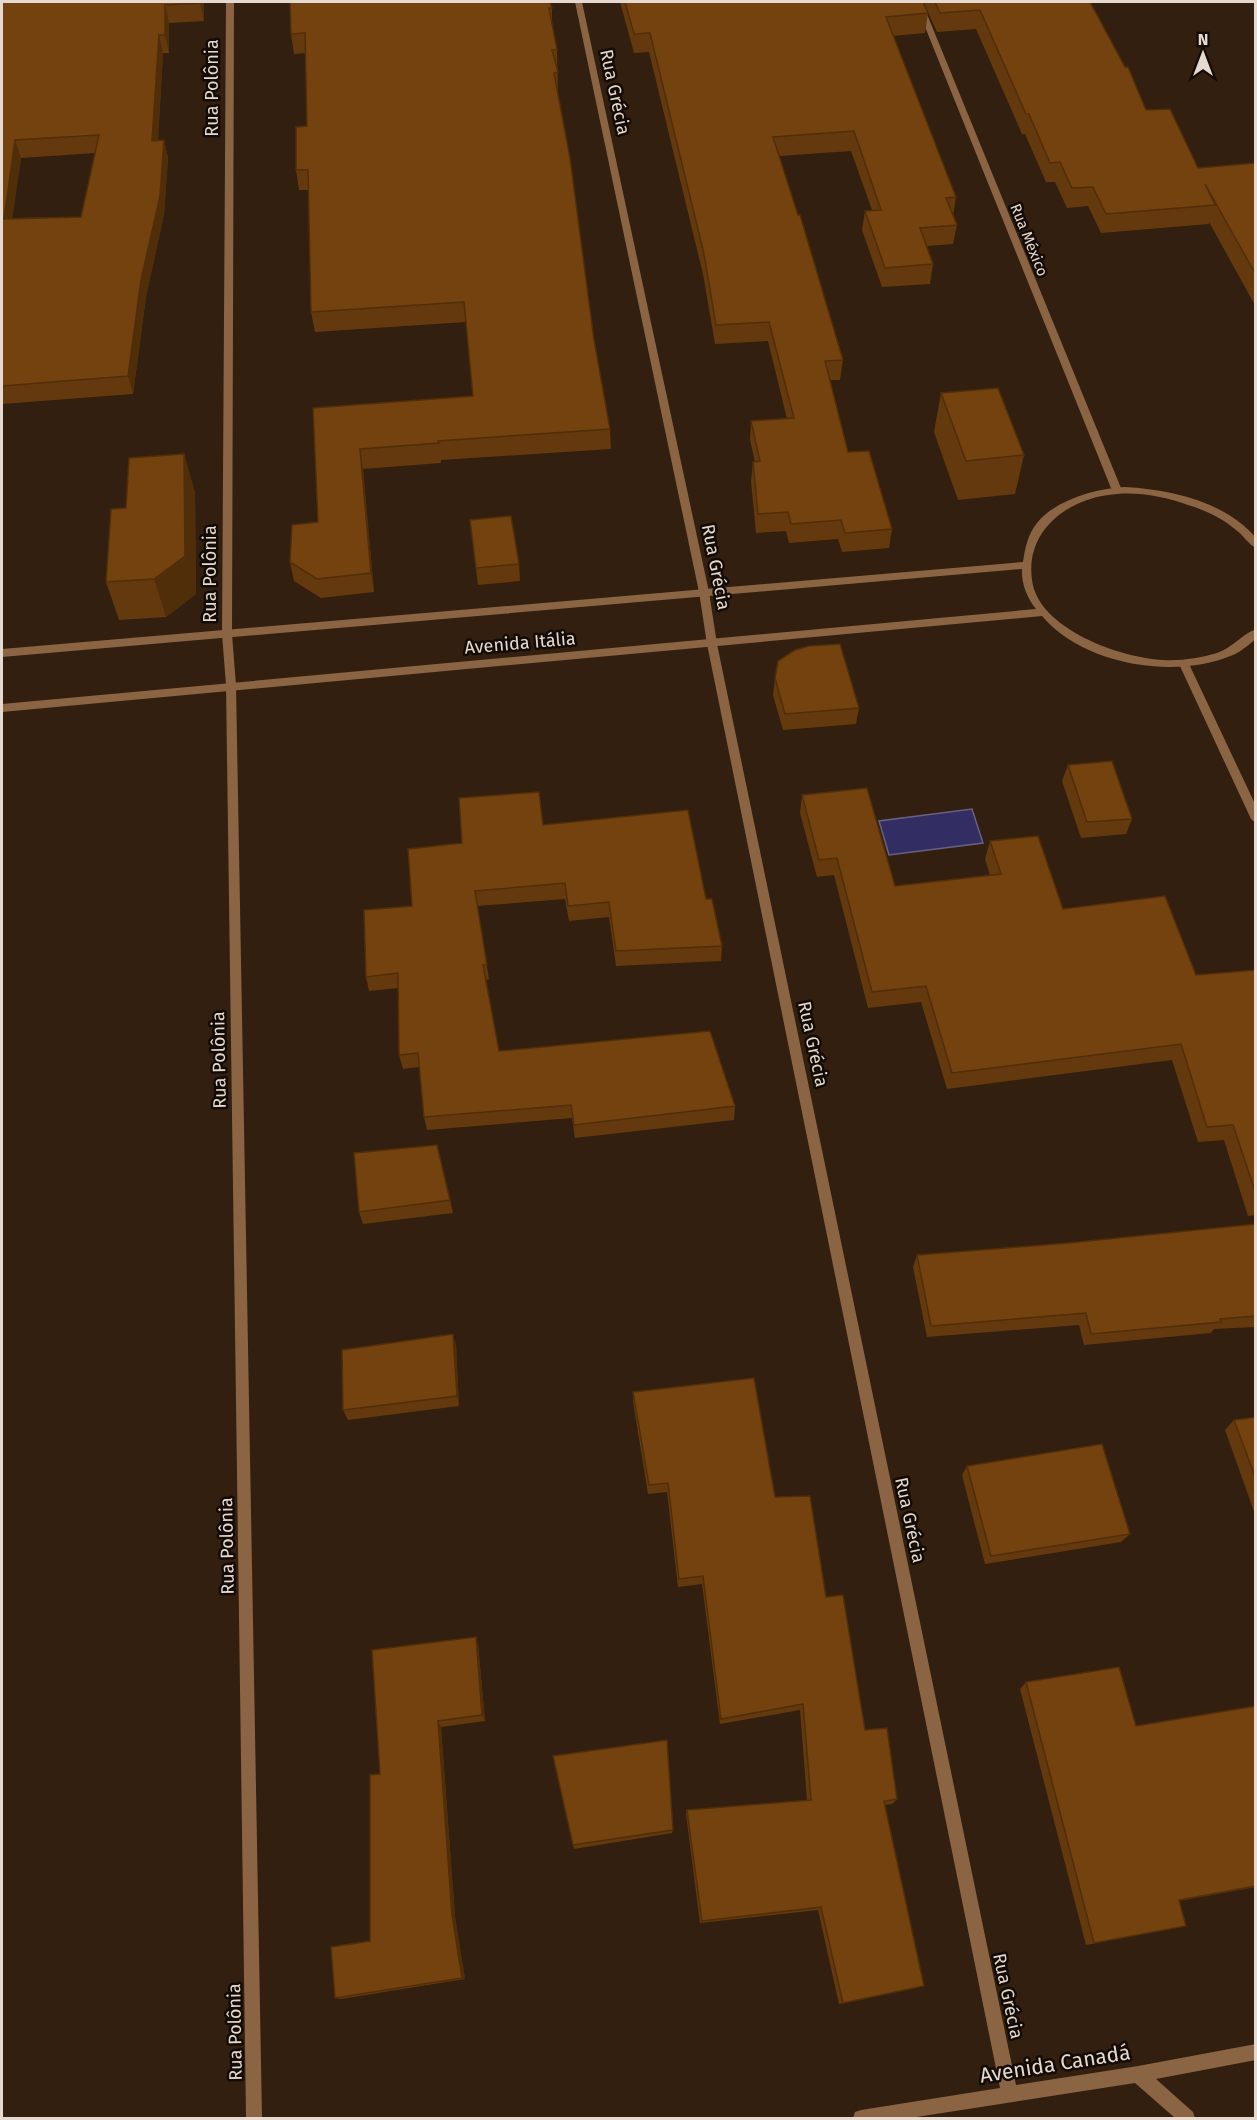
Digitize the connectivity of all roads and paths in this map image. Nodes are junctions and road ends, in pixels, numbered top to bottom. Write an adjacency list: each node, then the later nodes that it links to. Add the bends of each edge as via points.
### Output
1 (230, 2): 10 (street, Rua Polônia)
2 (578, 2): 7 (street, Rua Grécia)
3 (918, 2): 4 (street, Rua México)
4 (1116, 488): 5 (street, via 1176,497 1205,507 1232,522); 6 (street, via 1080,499 1053,513 1033,534)
5 (1255, 542)
6 (1028, 564): 7 (street, Avenida Itália); 8 (street, via 1027,582)
7 (704, 592): 10 (street, Avenida Itália); 11 (street, Rua Grécia)
8 (1042, 612): 11 (street, Avenida Itália); 13 (street, via 1101,651 1142,662)
9 (1256, 633): 13 (street, via 1231,652)
10 (227, 634): 12 (street, Avenida Itália); 14 (street, Rua Polônia)
11 (712, 644): 14 (street, Avenida Itália); 19 (street, Rua Grécia)
12 (2, 653)
13 (1184, 664): 16 (street)
14 (231, 685): 15 (street, Avenida Itália); 20 (street, Rua Polônia)
15 (2, 708)
16 (1256, 819)
17 (1256, 2052): 18 (street, Avenida Canadá)
18 (1138, 2074): 19 (street, Avenida Canadá); 22 (street)
19 (1009, 2093): 21 (street, Avenida Canadá)
20 (254, 2118)
21 (861, 2118)
22 (1187, 2118)

